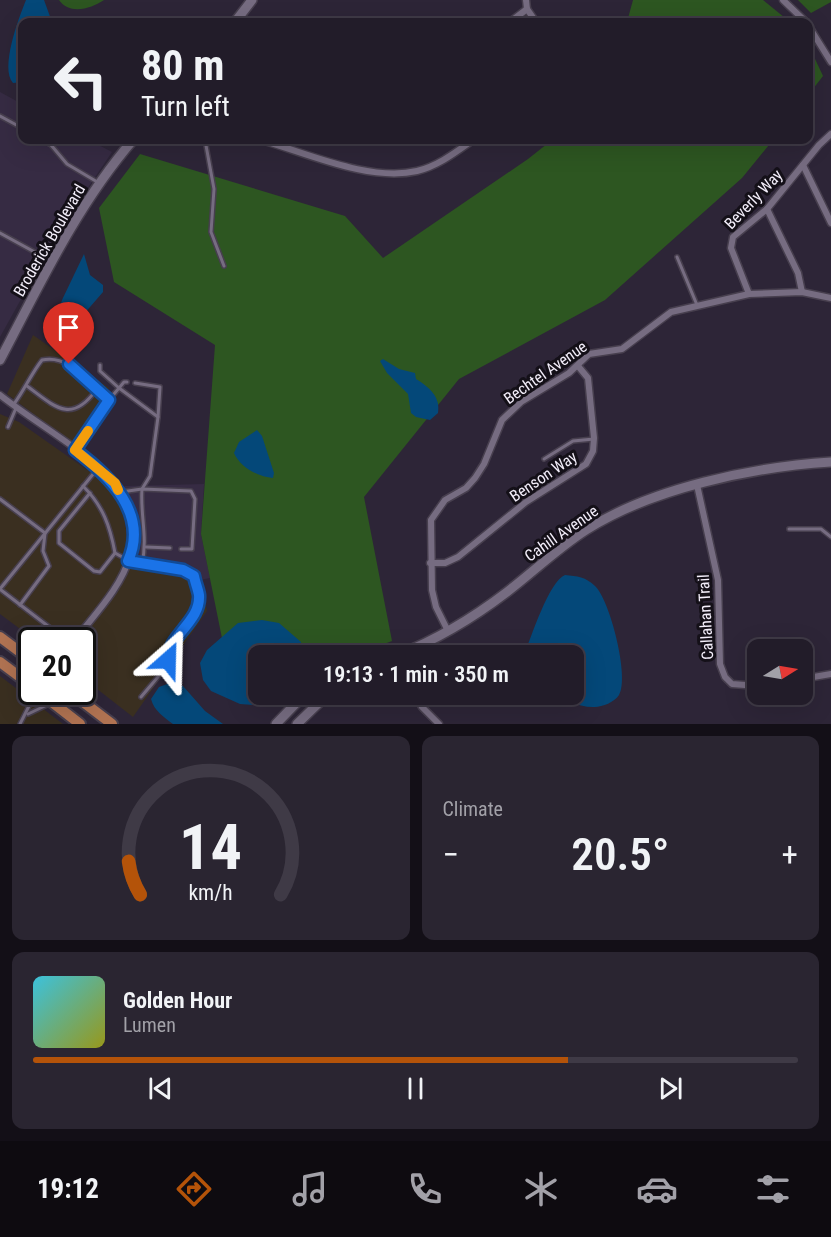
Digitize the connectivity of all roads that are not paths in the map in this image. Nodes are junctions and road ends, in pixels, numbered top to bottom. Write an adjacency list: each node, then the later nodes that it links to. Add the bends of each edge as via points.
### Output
1 (252, 0): 5 (street)
2 (526, 0): 4 (street)
3 (783, 0): 8 (street)
4 (527, 9): 6 (street); 7 (street)
5 (238, 18)
6 (515, 18)
7 (533, 18)
8 (801, 18)
9 (813, 34): 10 (street)
10 (831, 62)
11 (0, 116): 12 (lane)
12 (18, 126)
13 (831, 134): 19 (street, Beverly Way)
14 (49, 144): 20 (lane, via 67,164)
15 (130, 144): 20 (street, Broderick Boulevard)
16 (206, 144): 26 (lane, via 214,189 211,232)
17 (275, 144): 18 (street, via 388,174 433,166)
18 (467, 144)
19 (804, 165): 21 (street, Beverly Way); 22 (street)
20 (99, 183): 25 (street, Broderick Boulevard)
21 (767, 209): 27 (street, via 798,273); 28 (street, Beverly Way, via 731,242)
22 (831, 223)
23 (0, 233): 25 (lane)
24 (677, 257): 30 (lane)
25 (52, 261): 31 (street, Broderick Boulevard)
26 (224, 266)
27 (802, 292): 28 (street, Bechtel Avenue); 29 (street, Bechtel Avenue)
28 (749, 294): 30 (street, Bechtel Avenue)
29 (831, 298)
30 (697, 306): 33 (street, Bechtel Avenue, via 662,317 622,349 589,354)
31 (0, 360)
32 (100, 364): 37 (lane, via 100,371)
33 (578, 366): 44 (street, Benson Way, via 588,378); 63 (street, Bechtel Avenue, via 521,402 502,420 475,478 436,510 431,520)
34 (127, 382): 37 (lane)
35 (135, 383): 42 (lane, via 160,387)
36 (27, 386): 38 (lane, via 59,410 81,407); 38 (lane, via 42,360 59,358); 41 (lane)
37 (119, 388): 40 (lane); 42 (lane)
38 (96, 390): 40 (lane)
39 (0, 395): 41 (street)
40 (109, 400): 45 (lane)
41 (14, 406): 43 (lane); 45 (street)
42 (158, 417): 51 (lane, via 150,476)
43 (8, 427)
44 (594, 439): 46 (lane, via 573,441); 63 (street, Benson Way, via 594,451 586,464 526,502 453,560)
45 (75, 450): 48 (street)
46 (544, 459)
47 (831, 462): 49 (street, Cahill Avenue, via 789,466)
48 (98, 468): 50 (lane); 52 (street)
49 (697, 485): 69 (street, Cahill Avenue, via 645,500 597,524); 77 (street, Callahan Trail, via 718,580 722,671 732,684)
50 (83, 486): 53 (lane); 56 (lane)
51 (142, 489): 52 (lane); 58 (lane); 60 (lane, via 190,491 195,499 192,549)
52 (120, 492): 62 (street, via 129,508 134,536)
53 (90, 493): 61 (lane, via 108,521); 61 (lane, via 59,531 58,543 94,571 100,572)
54 (0, 499): 56 (lane)
55 (789, 529): 57 (lane, via 821,530)
56 (45, 533): 65 (lane); 66 (lane, via 44,551 49,566)
57 (831, 537)
58 (146, 547): 59 (lane); 64 (lane)
59 (170, 548)
60 (181, 549)
61 (115, 553): 62 (lane)
62 (128, 561): 64 (lane); 68 (street, via 119,581)
63 (430, 563): 69 (street, Bechtel Avenue, via 434,600)
64 (142, 564): 78 (lane, via 183,570 194,576 199,597 195,614 168,650 163,671)
65 (0, 590): 66 (lane)
66 (20, 605): 67 (lane)
67 (49, 627)
68 (85, 627)
69 (448, 631): 71 (street, Cahill Avenue)
70 (0, 637): 72 (main road)
71 (418, 645)
72 (18, 650)
73 (0, 662): 75 (main road)
74 (831, 674): 76 (street)
75 (18, 676)
76 (813, 677)
77 (747, 685)
78 (141, 697)
79 (30, 705): 86 (lane)
80 (50, 705): 86 (lane)
81 (55, 705): 89 (main road)
82 (87, 705): 90 (main road)
83 (294, 705): 91 (street)
84 (317, 705): 92 (street)
85 (421, 705): 87 (street)
86 (26, 714): 88 (lane)
87 (435, 723)
88 (20, 724)
89 (80, 724)
90 (112, 724)
91 (276, 724)
92 (297, 724)

